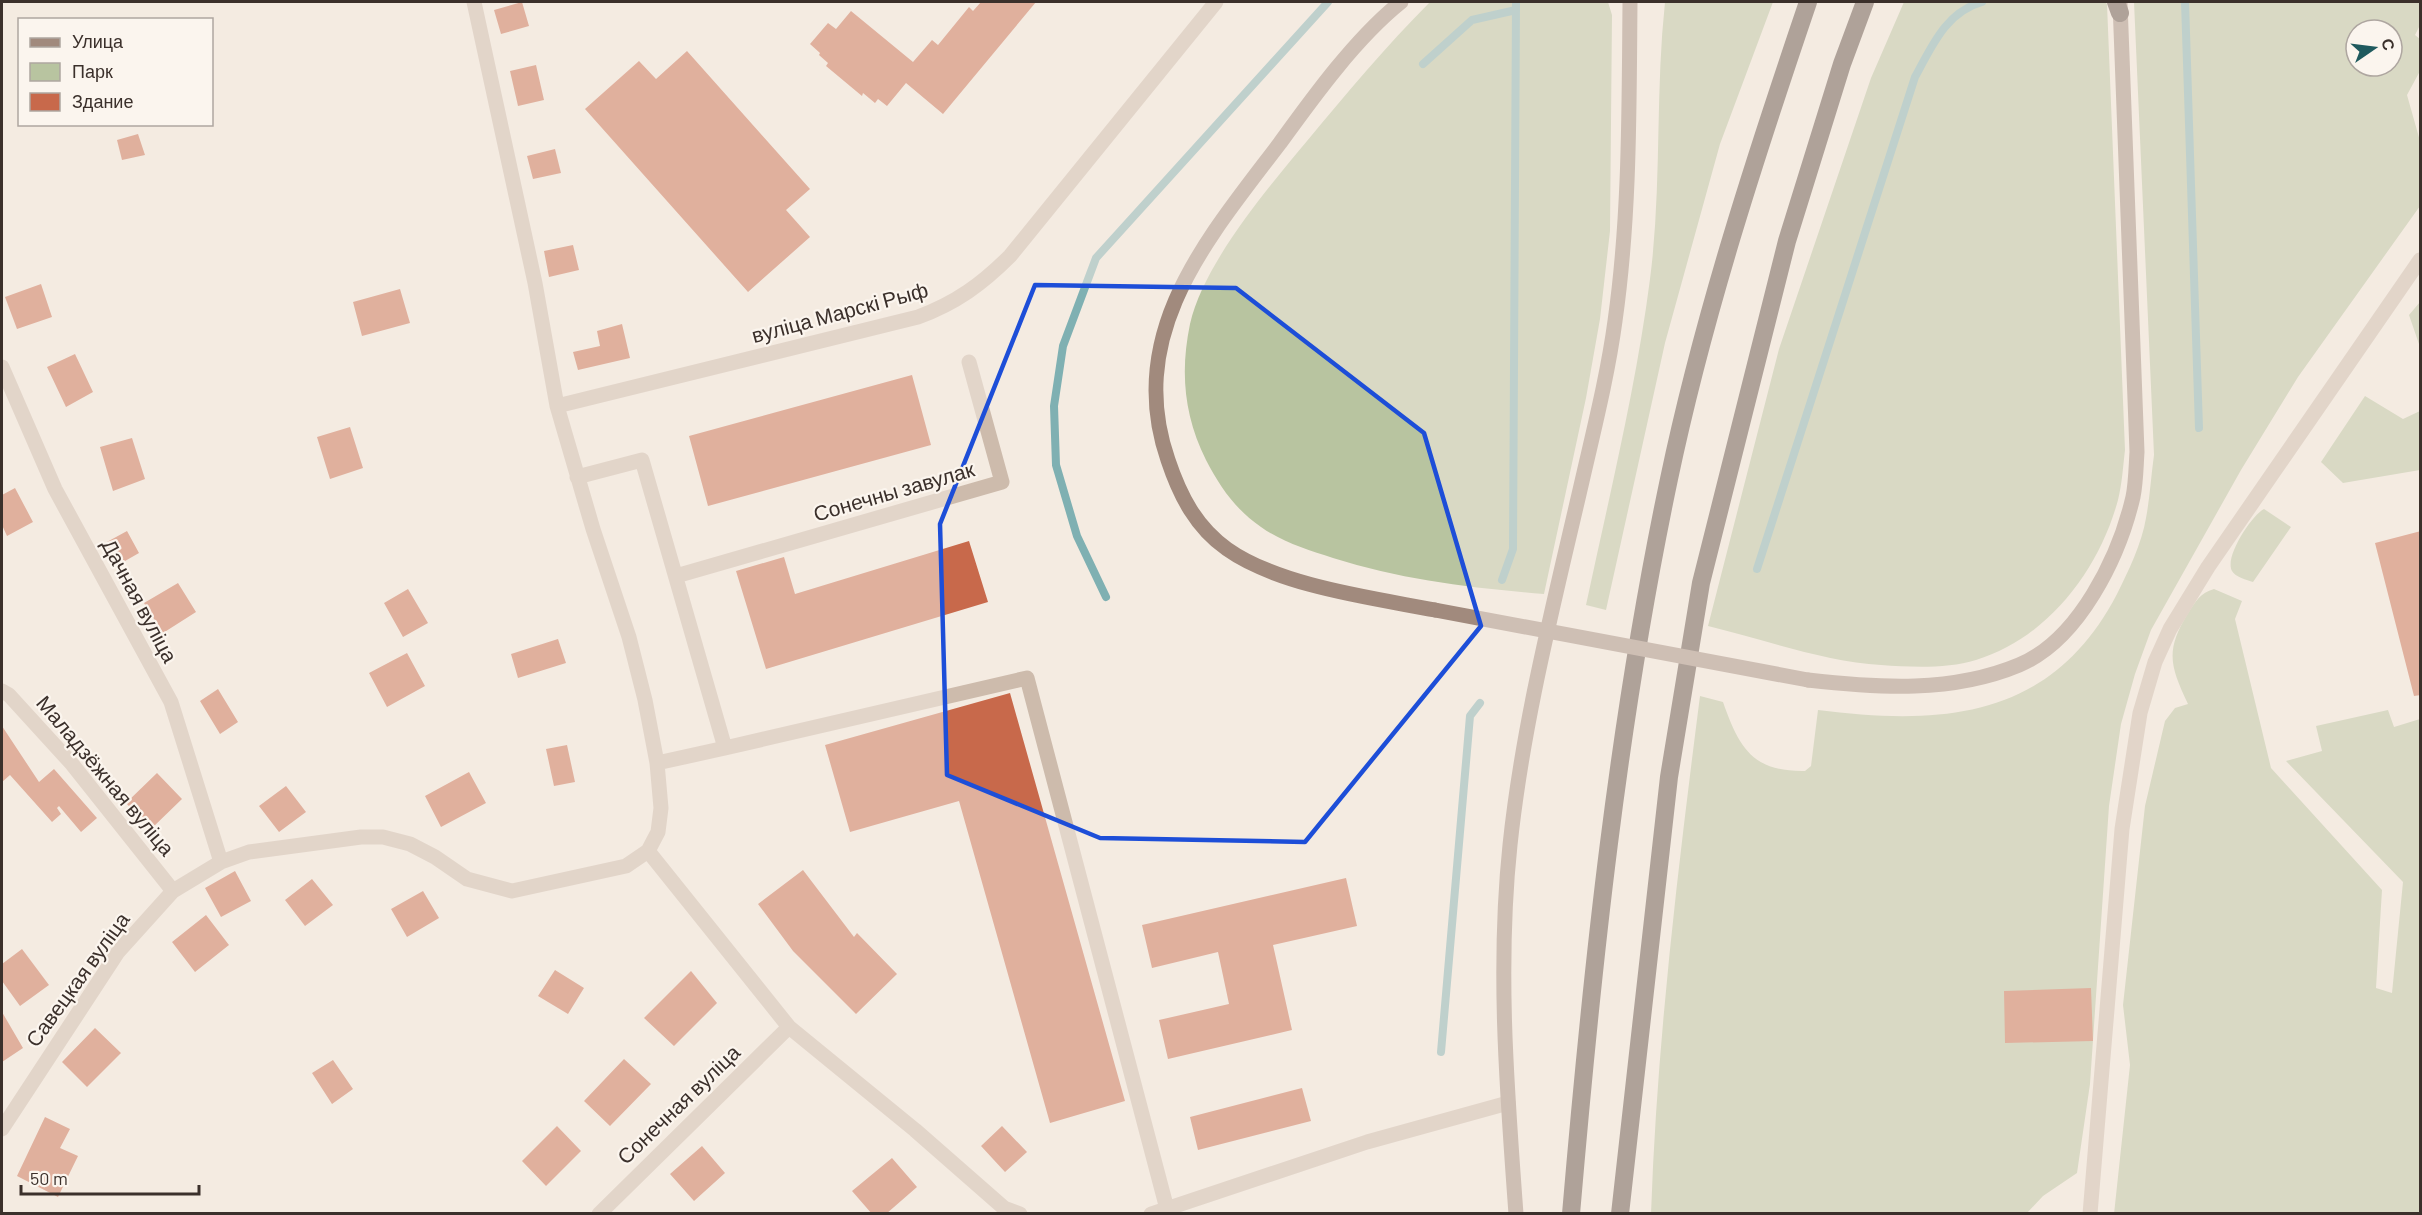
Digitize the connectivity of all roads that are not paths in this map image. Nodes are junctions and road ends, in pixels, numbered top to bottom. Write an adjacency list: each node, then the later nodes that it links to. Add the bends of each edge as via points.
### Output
1 (474, 2): 15 (street, via 535,283)
2 (1216, 2): 15 (street, вуліца Марскі Рыф, via 1010,256 967,295 918,317)
3 (1401, 2): 9 (street, bridge, via 1361,41 1302,113 1200,252 1166,322 1156,365 1154,401 1163,446 1178,490 1194,518 1227,549 1272,572 1351,594 1808,680 1904,687 1986,676 2021,664 2053,643 2098,586 2118,546 2133,496 2137,452)
4 (1624, 2): 10 (street)
5 (1630, 2): 10 (street)
6 (1808, 2): 33 (highway, via 1757,153 1669,478 1611,825)
7 (1865, 2): 11 (highway)
8 (1878, 2): 11 (highway)
9 (2118, 5)
10 (1630, 17): 25 (street, via 1628,187 1615,322 1522,757 1510,843 1503,957)
11 (1842, 64): 34 (highway, via 1787,241 1701,583 1669,777)
12 (2421, 260): 35 (street, via 2208,567 2155,662 2140,713 2121,829)
13 (969, 362): 17 (street, Сонечны завулак, via 1002,482)
14 (2, 366): 22 (street, Дачная вуліца, via 55,489 171,702)
15 (557, 406): 16 (street)
16 (577, 477): 17 (street, via 642,460); 20 (street, via 629,637)
17 (676, 576): 19 (street)
18 (2, 691): 23 (street, Маладзёжная вуліца, via 72,764)
19 (725, 748): 20 (street); 27 (street, via 1027,678)
20 (657, 763): 21 (street, via 661,808 658,832)
21 (648, 851): 22 (street, Савецкая вуліца, via 626,866 512,891 467,879 410,844 383,837 249,852); 24 (street)
22 (221, 862): 23 (street, Савецкая вуліца)
23 (173, 891): 26 (street, Савецкая вуліца, via 118,952)
24 (789, 1027): 28 (street, via 915,1130); 29 (street, Сонечная вуліца)
25 (1508, 1103): 27 (street, via 1367,1142); 32 (street)
26 (2, 1130)
27 (1167, 1209): 31 (street)
28 (1004, 1211): 30 (street)
29 (599, 1214)
30 (1020, 1214)
31 (1151, 1214)
32 (1516, 1214)
33 (1570, 1214)
34 (1620, 1214)
35 (2090, 1214)

